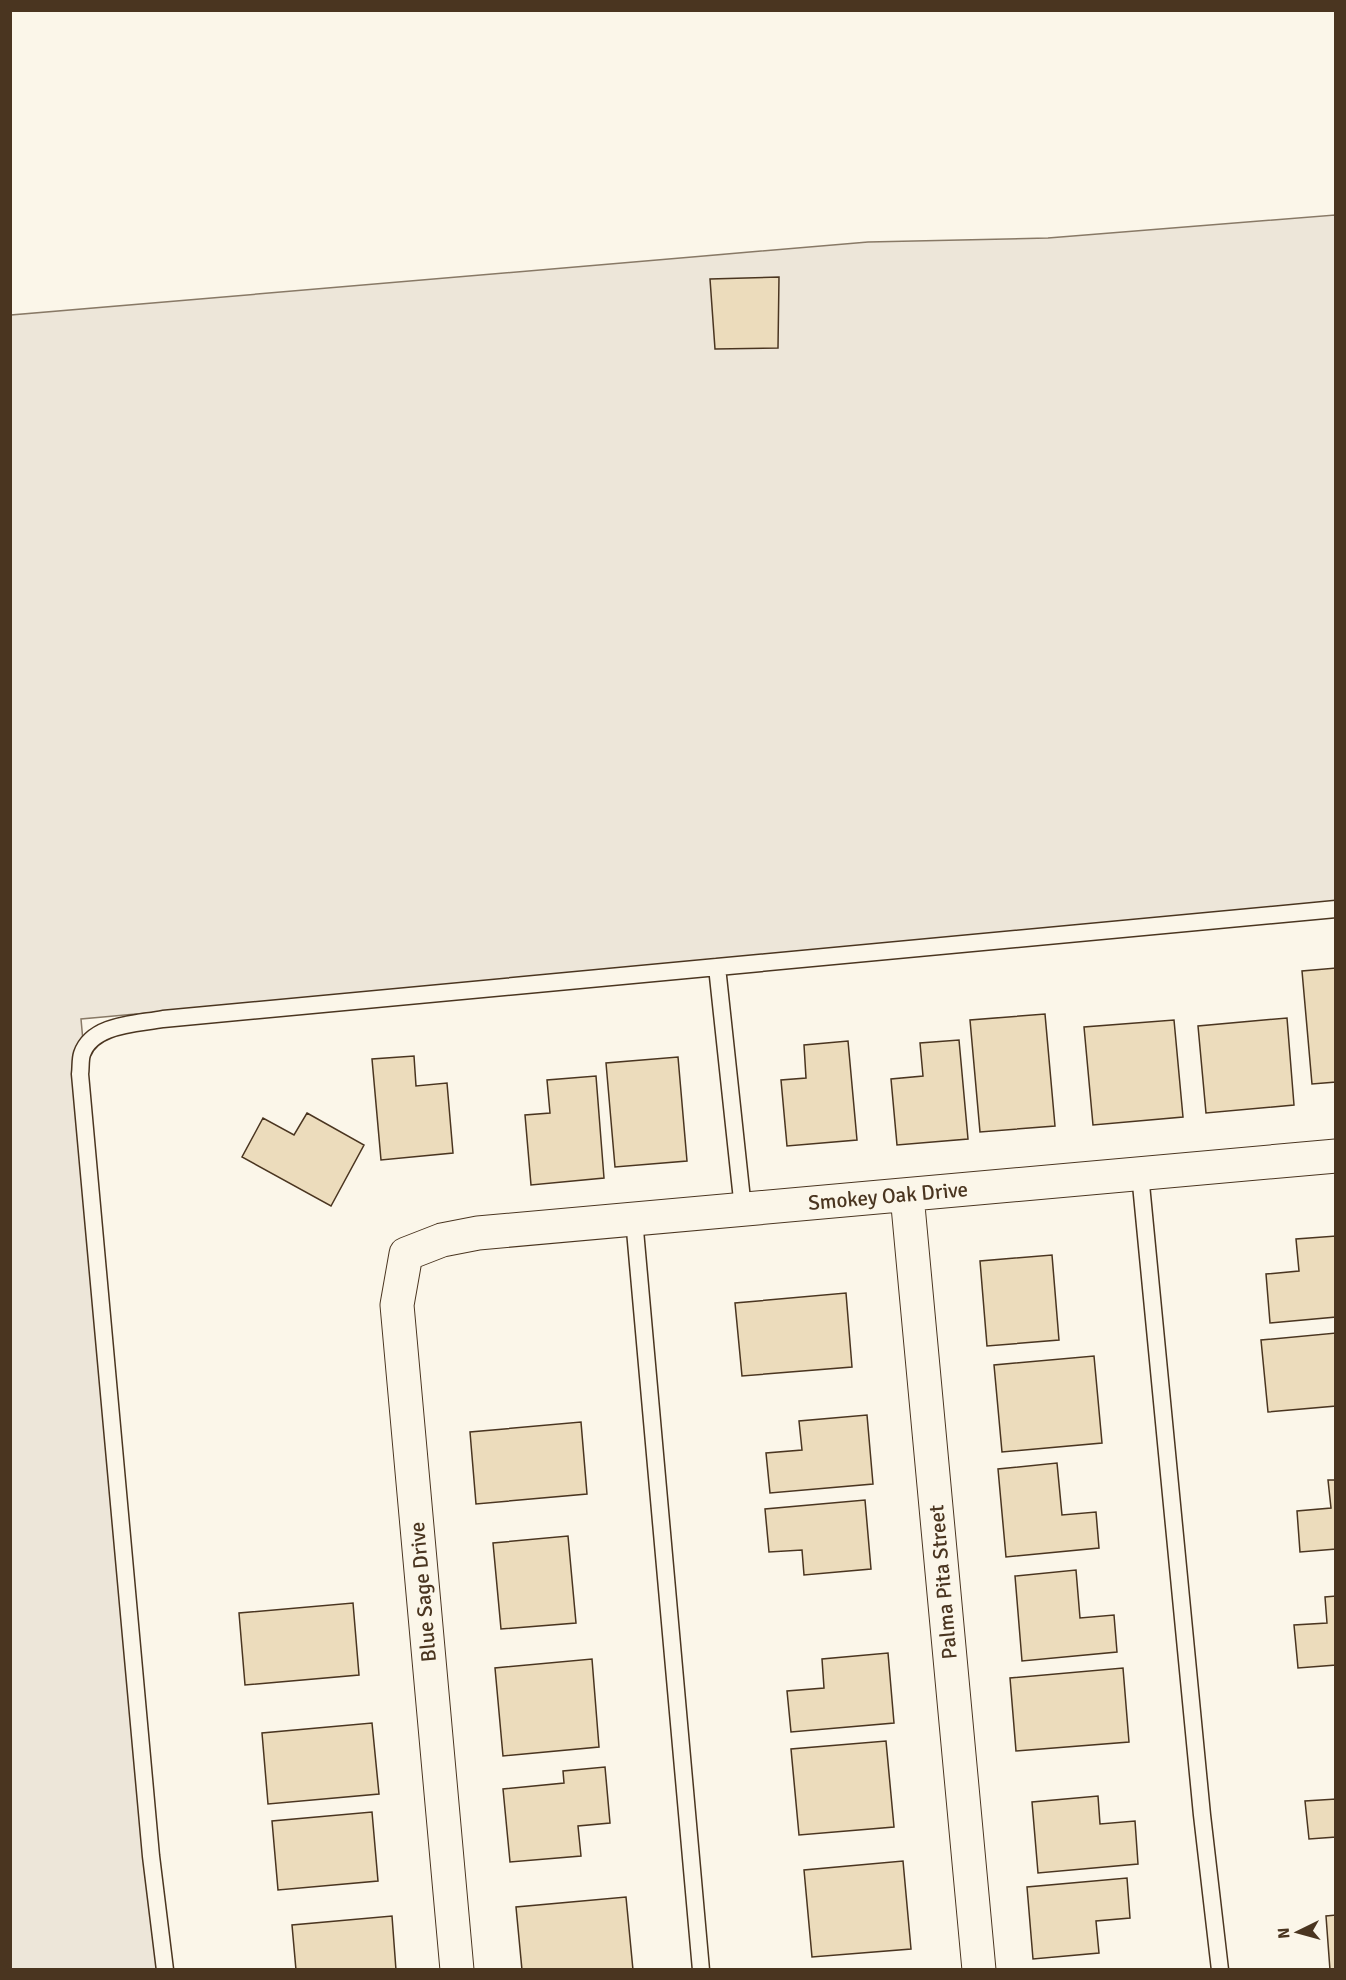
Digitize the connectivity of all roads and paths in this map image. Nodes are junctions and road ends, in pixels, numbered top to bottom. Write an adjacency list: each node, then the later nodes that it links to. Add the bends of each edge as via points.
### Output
1 (1335, 909): 2 (lane)
2 (717, 967): 6 (lane); 9 (lane, via 163,1019 116,1027 94,1036 82,1053 81,1086 150,1844)
3 (1335, 1156): 4 (street, Smokey Oak Drive)
4 (1140, 1174): 5 (street, Smokey Oak Drive); 13 (lane)
5 (907, 1195): 6 (street, Smokey Oak Drive); 12 (street, Palma Pita Street)
6 (743, 1209): 7 (street, Smokey Oak Drive)
7 (634, 1219): 8 (street, Smokey Oak Drive, via 478,1233); 11 (lane)
8 (442, 1240): 10 (street, Blue Sage Drive, via 406,1254 397,1305)
9 (165, 1970)
10 (457, 1970)
11 (701, 1970)
12 (979, 1970)
13 (1220, 1970)

